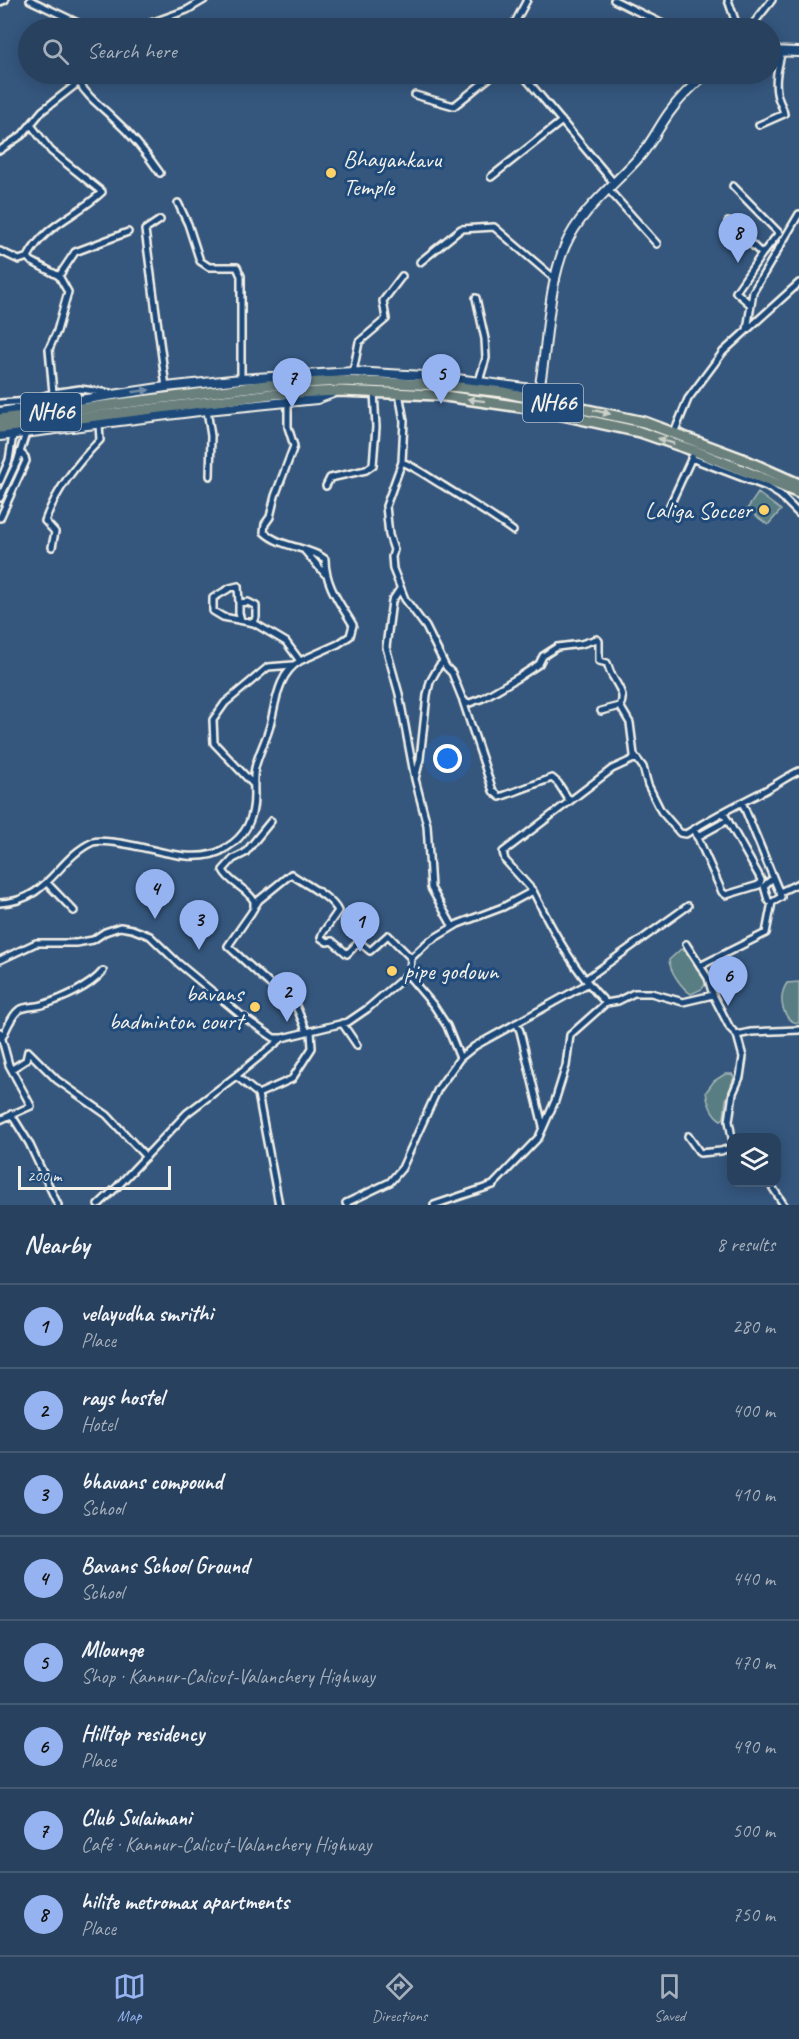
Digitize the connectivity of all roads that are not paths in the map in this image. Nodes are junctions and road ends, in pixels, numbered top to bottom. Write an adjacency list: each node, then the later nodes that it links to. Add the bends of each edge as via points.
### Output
1 (5, 0): 8 (street)
2 (30, 0): 9 (street)
3 (204, 0): 10 (street)
4 (527, 0): 11 (street)
5 (615, 0): 12 (street)
6 (728, 0): 13 (street)
7 (772, 0): 14 (street)
8 (0, 2)
9 (68, 18)
10 (165, 18)
11 (517, 18)
12 (650, 18)
13 (733, 18)
14 (758, 18)
15 (782, 51): 16 (street); 17 (street)
16 (799, 52)
17 (781, 56)
18 (76, 84): 26 (street)
19 (80, 84): 29 (street, via 86,95 147,154)
20 (482, 84): 24 (street, via 454,106)
21 (531, 84): 25 (street)
22 (696, 84): 31 (street)
23 (776, 84): 27 (street, via 784,114)
24 (415, 95)
25 (562, 121): 30 (street); 31 (street)
26 (31, 125): 28 (street); 41 (street, via 51,151 102,192 54,226 33,246)
27 (759, 125)
28 (0, 150)
29 (160, 173)
30 (491, 177)
31 (611, 186): 38 (street); 45 (street, via 576,224)
32 (733, 186): 40 (street, via 779,233)
33 (178, 202): 51 (street, via 200,261 209,267 237,267 241,276)
34 (799, 214): 48 (street, via 753,292)
35 (160, 220): 53 (street, via 145,230)
36 (728, 222): 40 (street)
37 (128, 232): 43 (street, via 75,252)
38 (657, 244)
39 (0, 250): 41 (street, via 19,260)
40 (762, 254): 48 (street, via 736,292)
41 (28, 257): 43 (street)
42 (420, 262): 45 (street, via 461,229 494,227)
43 (59, 276): 56 (street, via 68,291 49,349)
44 (402, 276): 50 (street, via 383,301 386,319 359,342)
45 (556, 280): 52 (street, via 539,390)
46 (799, 283): 49 (street)
47 (476, 298): 52 (street, via 486,358)
48 (750, 304): 49 (street)
49 (747, 330): 67 (street, via 723,352 688,399)
50 (353, 372): 51 (street); 52 (street)
51 (241, 380): 53 (street)
52 (479, 381)
53 (166, 387): 58 (street, one-way to 53)
54 (340, 391): 55 (highway, NH66); 59 (street, via 317,399); 63 (highway, NH66, via 272,394)
55 (374, 392): 57 (highway, NH66); 76 (street, via 373,465 330,478)
56 (53, 393): 58 (street, via 80,389); 60 (street, via 30,401)
57 (399, 393): 71 (highway, NH66, one-way to 57, via 640,432 535,409); 72 (street, via 404,421)
58 (116, 394): 62 (street)
59 (288, 401): 61 (street); 84 (street, via 288,427 294,446 264,532)
60 (0, 403)
61 (207, 410): 63 (street); 73 (street)
62 (0, 412)
63 (100, 414): 64 (highway, NH66); 65 (highway, NH66); 66 (street); 67 (highway, NH66, one-way to 67, via 267,385 397,382 503,392 633,420); 83 (street, via 100,440 82,457 49,509 45,521 56,532)
64 (0, 418)
65 (0, 428)
66 (26, 432): 68 (street); 70 (street)
67 (674, 433): 75 (highway, NH66)
68 (13, 435): 69 (street); 74 (street)
69 (0, 436)
70 (20, 452): 78 (street); 81 (street, via 26,461)
71 (693, 454): 77 (highway, NH66); 79 (street); 80 (street, via 766,487)
72 (402, 462): 82 (street); 86 (street, via 386,507)
73 (210, 476)
74 (0, 481)
75 (799, 484)
76 (326, 486)
77 (799, 493)
78 (0, 498)
79 (670, 505)
80 (799, 514)
81 (0, 518)
82 (513, 531)
83 (52, 546)
84 (304, 551): 85 (street); 85 (street, via 325,559)
85 (327, 576): 90 (street, via 335,598 353,625 350,636)
86 (399, 589): 91 (street, via 423,621); 98 (street, via 392,600 386,647)
87 (239, 603): 88 (street); 88 (street, via 238,586 213,598 213,611); 89 (street, via 256,606)
88 (241, 620): 89 (street)
89 (254, 623): 90 (street, via 286,642)
90 (300, 661): 92 (street)
91 (443, 662): 93 (street); 98 (street, via 430,682)
92 (293, 665): 99 (street, via 282,679 255,768); 99 (street, via 268,667 225,703 213,720 214,743)
93 (462, 698): 94 (street, via 466,704 475,702 539,664 543,656 557,647 597,639 599,661 607,663 622,696); 100 (street, via 493,791 500,797 552,778)
94 (620, 706): 95 (street); 96 (street, via 630,723)
95 (601, 711)
96 (636, 759): 100 (street, via 612,769); 105 (street, via 669,821 684,834)
97 (799, 771): 101 (street)
98 (414, 779): 117 (street, via 427,825 431,888)
99 (254, 785): 108 (street, via 254,804 244,835 225,850 195,856 95,841 71,857)
100 (569, 801): 110 (street, via 504,852 505,860)
101 (742, 802): 102 (street); 107 (street)
102 (723, 812): 103 (street); 105 (street)
103 (728, 820): 106 (street); 106 (street, via 761,880 759,885 726,895 722,892)
104 (272, 821): 115 (street, via 245,853 223,870 253,898)
105 (694, 829): 106 (street)
106 (697, 837)
107 (773, 878): 111 (street); 112 (street, via 764,886)
108 (47, 883): 113 (street, via 20,899); 116 (street)
109 (799, 883): 111 (street)
110 (533, 891): 117 (street); 124 (street, via 551,928)
111 (780, 892): 112 (street, via 781,897)
112 (772, 902): 121 (street, via 766,933)
113 (0, 903)
114 (688, 906): 124 (street)
115 (254, 908): 119 (street, via 291,874 335,904 338,911 321,938 332,941 347,954 359,942 370,951 388,935); 130 (street, via 228,946 274,988 294,999)
116 (74, 911)
117 (453, 927): 119 (street)
118 (686, 944): 121 (street)
119 (411, 958): 123 (street)
120 (0, 960): 133 (street, via 36,943 76,943 120,927 132,929 150,936 242,1016 274,1038)
121 (700, 966): 125 (street)
122 (103, 971): 131 (street, via 87,985 62,997 21,1009)
123 (407, 974): 127 (street, via 367,1009); 135 (street, via 447,1026)
124 (586, 982): 126 (street); 128 (street)
125 (713, 995): 126 (street, via 683,1002 651,993 634,993); 132 (street)
126 (606, 1003): 141 (street, via 570,1035 566,1066)
127 (342, 1023): 130 (street); 134 (street)
128 (516, 1023): 135 (street); 141 (street)
129 (799, 1030): 132 (street)
130 (309, 1031): 133 (street); 138 (street, via 312,1048 292,1079)
131 (1, 1035): 136 (street)
132 (737, 1035): 142 (street, via 743,1057 733,1093)
133 (282, 1038): 137 (street)
134 (357, 1045)
135 (460, 1058): 150 (street, via 438,1089 402,1168 390,1182)
136 (12, 1069): 139 (street, via 31,1106); 145 (street, via 26,1060 28,1051 57,1080 108,1115)
137 (236, 1076): 138 (street); 145 (street, via 187,1113)
138 (258, 1094): 149 (street)
139 (11, 1114): 140 (street); 147 (street)
140 (0, 1120)
141 (543, 1126): 151 (street, via 539,1137 493,1185)
142 (731, 1133)
143 (688, 1136): 144 (street, via 700,1153)
144 (727, 1149)
145 (146, 1157): 148 (street)
146 (772, 1187): 152 (street)
147 (58, 1205)
148 (98, 1205)
149 (279, 1205)
150 (347, 1205)
151 (435, 1205)
152 (784, 1205)

